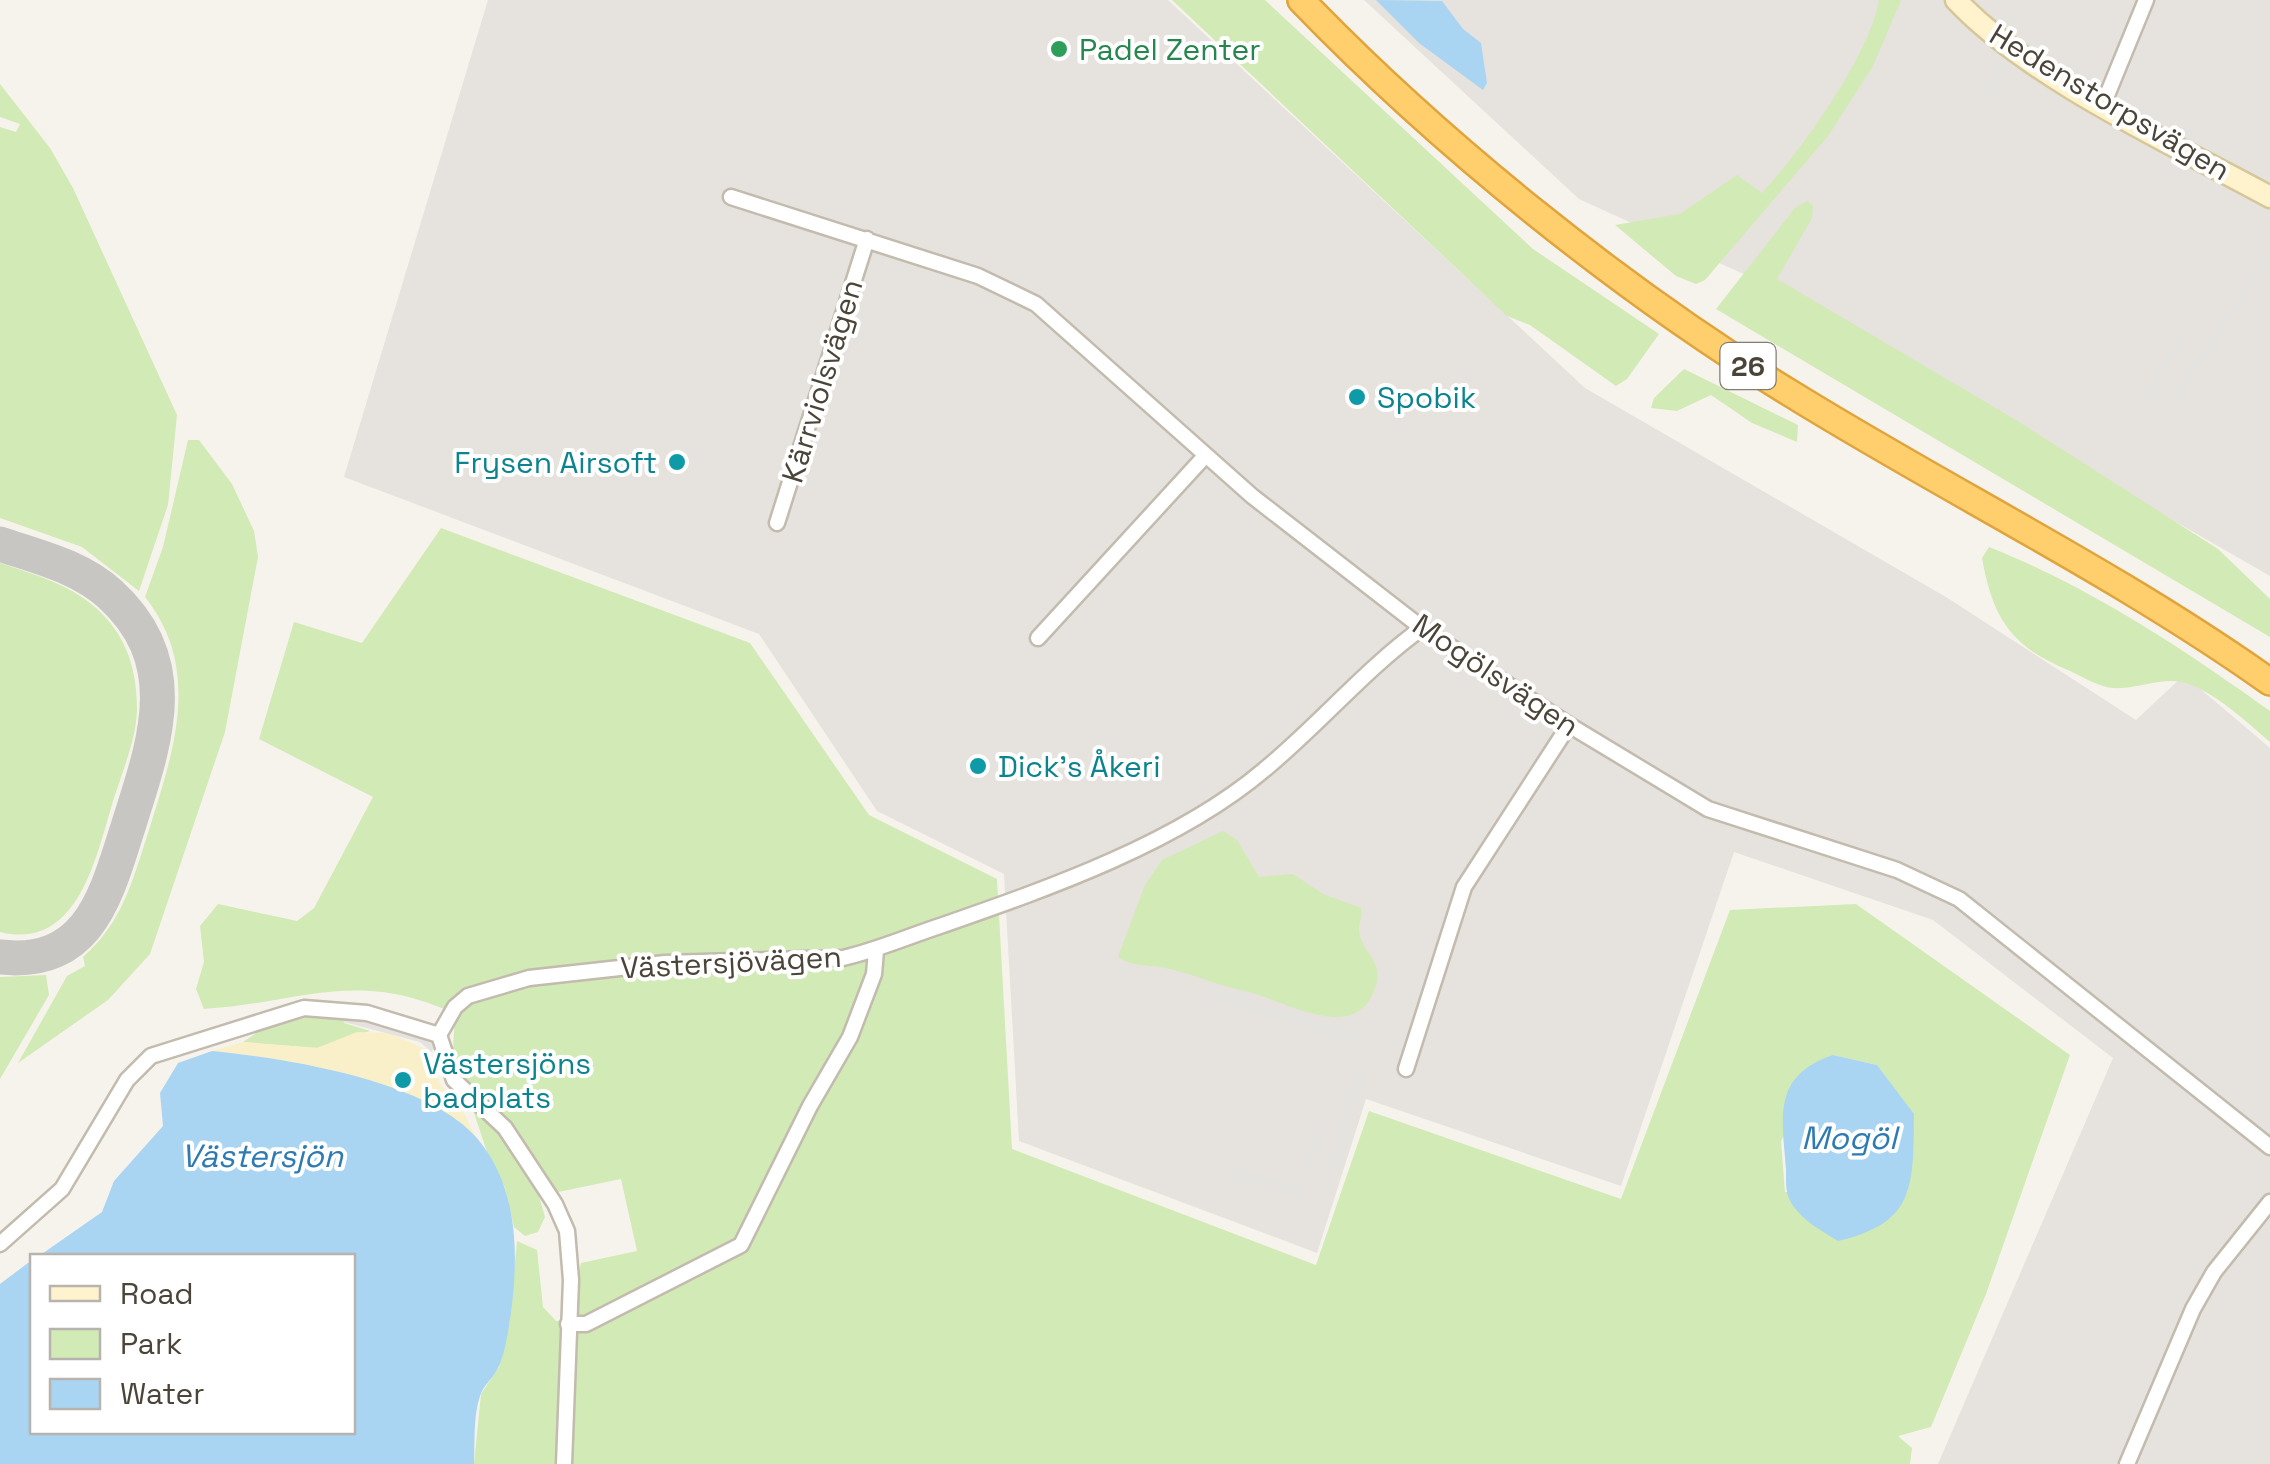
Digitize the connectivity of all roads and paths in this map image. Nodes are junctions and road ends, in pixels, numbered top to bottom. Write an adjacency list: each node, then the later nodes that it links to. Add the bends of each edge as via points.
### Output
1 (1301, 0): 14 (highway, 26, via 1438,127 1662,308 1787,392)
2 (1318, 0): 13 (highway, 26, via 1544,204 1715,330)
3 (1956, 0): 5 (street, Hedenstorpsvägen, via 1994,34)
4 (2146, 0): 5 (street)
5 (2104, 105): 7 (street, Hedenstorpsvägen)
6 (731, 197): 8 (street, Mogölsvägen)
7 (2270, 198)
8 (867, 239): 9 (street, Mogölsvägen, via 978,276 1036,304); 10 (street, Kärrviolsvägen)
9 (1204, 456): 11 (street, Mogölsvägen); 12 (street)
10 (777, 523)
11 (1422, 628): 15 (street, Mogölsvägen); 16 (street, Västersjövägen, via 1224,800 1075,875)
12 (1038, 638)
13 (2270, 667)
14 (2270, 682)
15 (1569, 725): 18 (street, via 1464,887); 19 (street, Mogölsvägen, via 1708,808 1897,870 1959,899)
16 (876, 950): 17 (street, Västersjövägen, via 798,962 666,963 529,978 468,996 454,1006); 22 (street, via 850,1037 742,1245 603,1317)
17 (439, 1035): 21 (street, via 367,1013 304,1008 151,1056 127,1080 62,1189); 22 (street, via 454,1080 504,1128 555,1204 567,1231)
18 (1406, 1069)
19 (2270, 1147)
20 (2270, 1202): 24 (street, via 2193,1309)
21 (0, 1244)
22 (568, 1324): 23 (street)
23 (564, 1464)
24 (2126, 1464)

